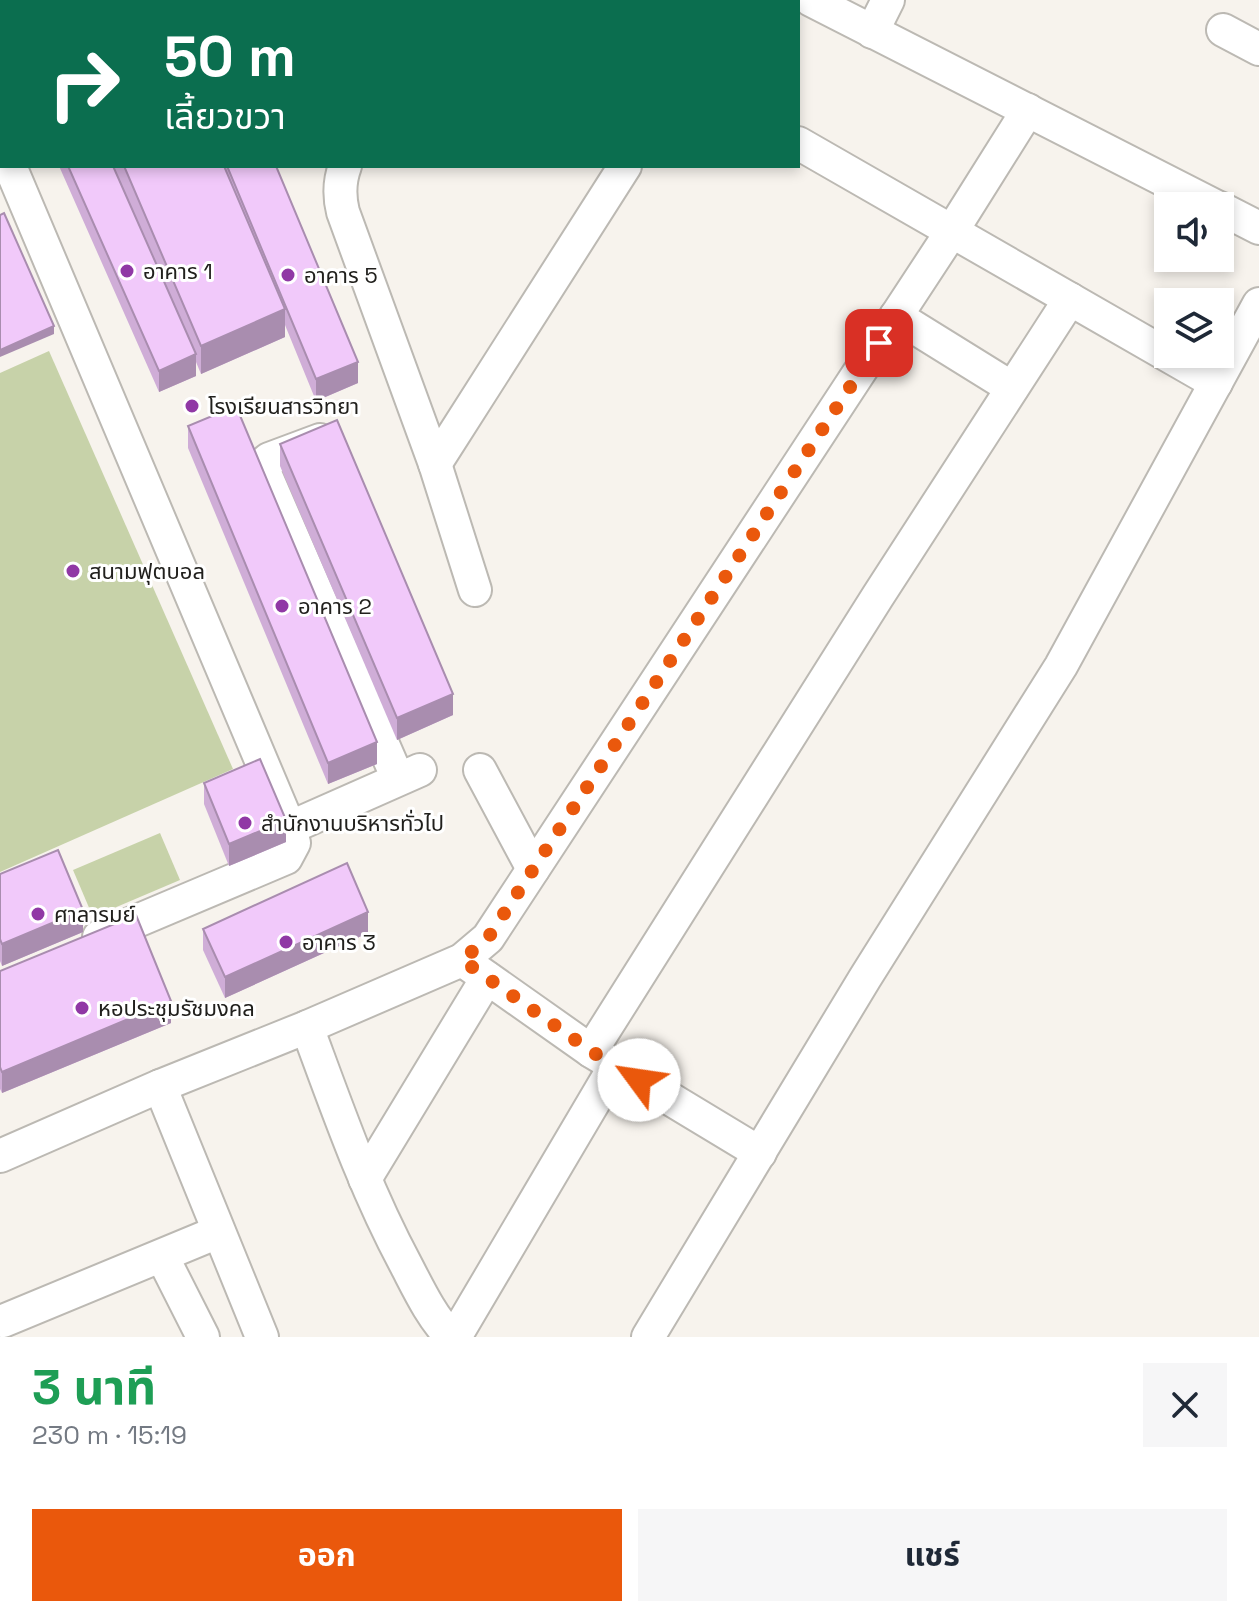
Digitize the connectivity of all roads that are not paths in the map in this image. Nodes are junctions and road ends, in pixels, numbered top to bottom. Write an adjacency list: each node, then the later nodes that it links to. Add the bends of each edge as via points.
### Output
1 (811, 0): 4 (lane)
2 (888, 0): 4 (lane)
3 (1223, 30): 5 (lane)
4 (872, 32): 6 (lane)
5 (1259, 49)
6 (1028, 110): 11 (lane); 14 (lane)
7 (800, 144): 14 (lane)
8 (11, 168): 24 (lane)
9 (344, 168): 21 (lane, via 343,212)
10 (624, 168): 21 (lane)
11 (1189, 192)
12 (1234, 215): 13 (lane)
13 (1259, 228)
14 (952, 231): 15 (lane); 17 (lane)
15 (1070, 299): 18 (lane); 19 (lane)
16 (1259, 304): 18 (lane)
17 (896, 316): 19 (lane); 25 (lane)
18 (1216, 383): 31 (lane, via 1061,666)
19 (1012, 388): 29 (lane, via 869,609)
20 (321, 440): 24 (lane, via 269,459 263,469 409,774)
21 (435, 464): 22 (lane)
22 (475, 590)
23 (480, 770): 25 (lane)
24 (289, 828): 26 (lane, via 294,843 286,858)
25 (533, 869): 27 (lane, via 488,938)
26 (71, 949)
27 (475, 969): 28 (lane); 29 (lane); 33 (lane)
28 (307, 1027): 30 (lane); 33 (lane)
29 (603, 1059): 31 (lane); 37 (lane)
30 (160, 1086): 32 (lane); 34 (lane)
31 (760, 1153): 40 (lane)
32 (0, 1156)
33 (365, 1179): 37 (lane, via 381,1219)
34 (218, 1232): 35 (lane); 39 (lane)
35 (162, 1256): 36 (lane); 38 (lane)
36 (4, 1324)
37 (444, 1333)
38 (203, 1337)
39 (262, 1337)
40 (648, 1337)

